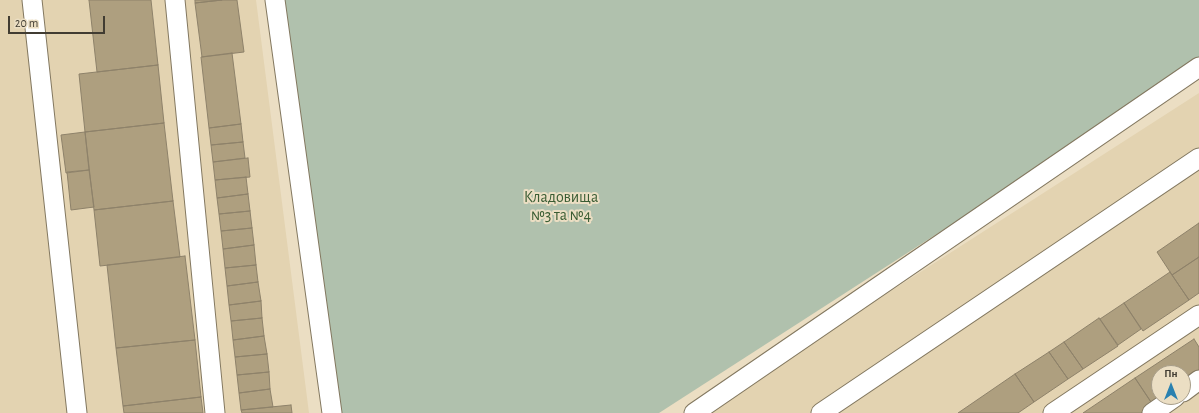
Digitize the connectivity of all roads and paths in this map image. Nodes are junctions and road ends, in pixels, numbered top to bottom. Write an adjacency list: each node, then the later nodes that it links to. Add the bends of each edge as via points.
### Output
1 (32, 0): 8 (lane)
2 (176, 0): 9 (lane)
3 (275, 0): 10 (lane)
4 (1199, 67): 11 (lane)
5 (1199, 158): 12 (lane)
6 (1199, 315): 13 (lane)
7 (1164, 405): 14 (lane)
8 (77, 413)
9 (215, 413)
10 (332, 413)
11 (694, 413)
12 (821, 413)
13 (1053, 413)
14 (1152, 413)

